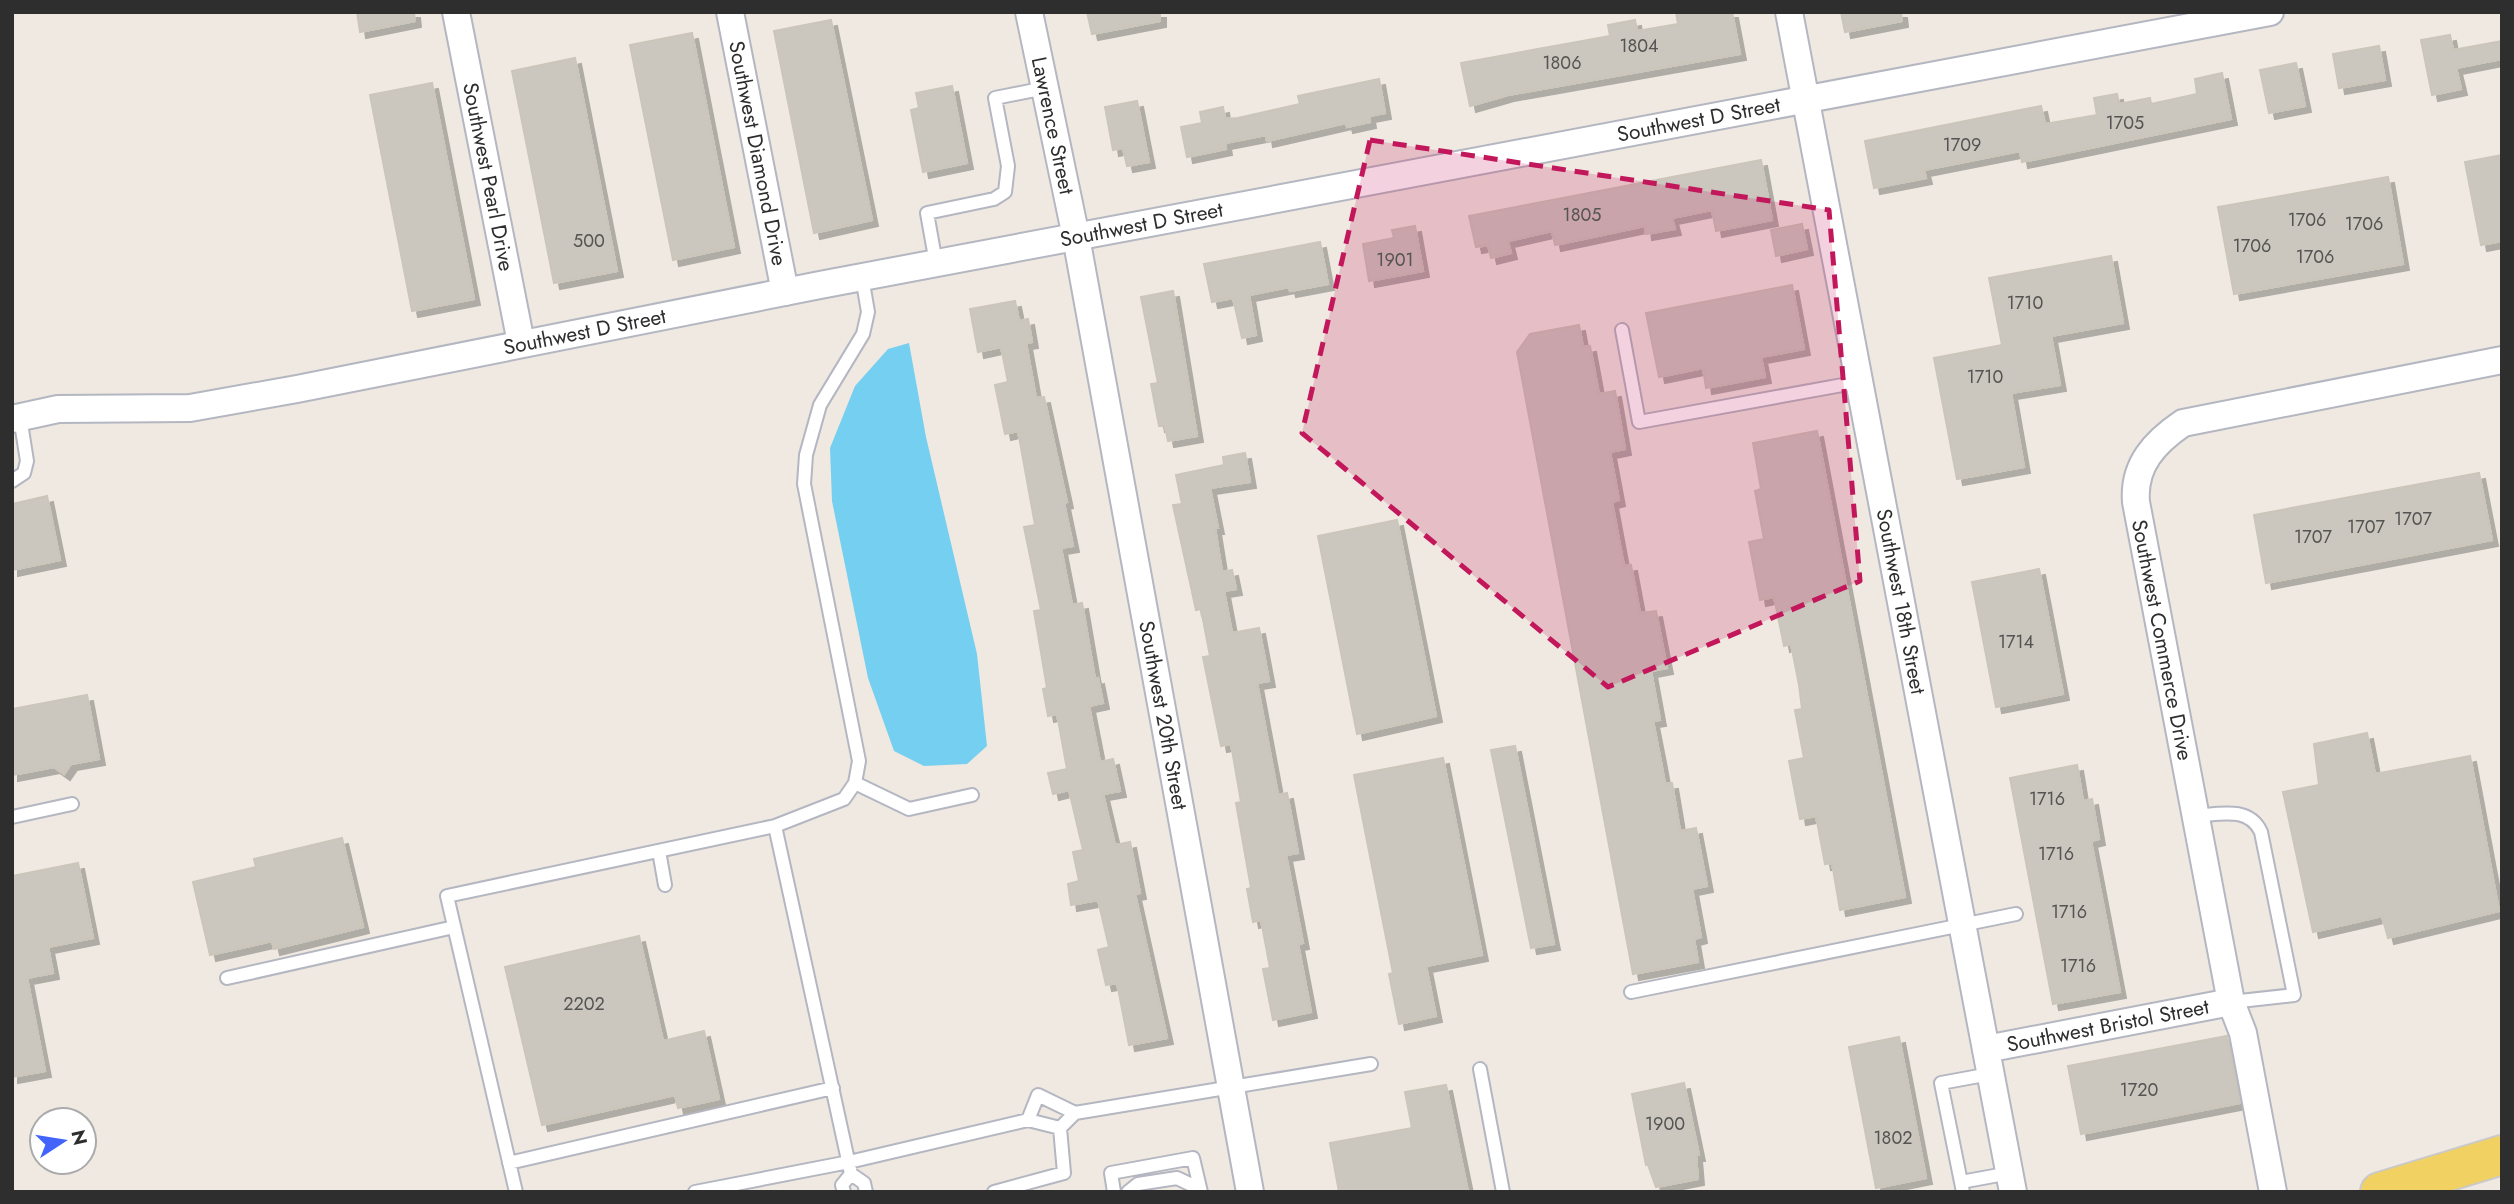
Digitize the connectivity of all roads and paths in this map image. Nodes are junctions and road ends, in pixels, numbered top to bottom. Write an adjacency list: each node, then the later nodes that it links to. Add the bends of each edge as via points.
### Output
1 (456, 12): 13 (street, Southwest Pearl Drive)
2 (730, 12): 11 (street, Southwest Diamond Drive)
3 (1029, 12): 6 (street, Lawrence Street)
4 (1789, 12): 7 (street, Southwest 18th Street)
5 (2270, 12): 7 (street, Southwest D Street)
6 (1045, 88): 8 (street, Lawrence Street); 9 (lane, via 995,98 1008,166 1005,192 994,199 927,213)
7 (1805, 99): 8 (street, Southwest D Street); 15 (street, Southwest 18th Street)
8 (1076, 237): 9 (street, Southwest D Street); 35 (street, Southwest 20th Street)
9 (936, 263): 10 (street, Southwest D Street)
10 (862, 277): 11 (street, Southwest D Street); 18 (lane, via 868,312 863,334 820,405 806,455 804,484 859,761)
11 (785, 292): 13 (street, Southwest D Street)
12 (1622, 330): 15 (lane, via 1639,422)
13 (521, 343): 16 (street, Southwest D Street, via 190,408 58,409)
14 (2502, 360): 21 (street, Southwest Commerce Drive, via 2195,419 2161,439 2141,464 2136,502)
15 (1859, 382): 28 (street, Southwest 18th Street)
16 (16, 418): 17 (lane, via 27,461 24,474)
17 (12, 481)
18 (855, 783): 19 (lane, via 909,809); 23 (lane, via 844,799)
19 (972, 795)
20 (72, 804): 22 (lane)
21 (2195, 816): 31 (street, Southwest Commerce Drive); 31 (lane, via 2243,814 2256,821 2262,832 2294,995)
22 (12, 817)
23 (775, 826): 24 (lane); 36 (lane)
24 (659, 851): 25 (lane); 27 (lane, via 447,896)
25 (666, 885)
26 (2016, 914): 28 (lane)
27 (454, 927): 29 (lane); 41 (lane)
28 (1963, 927): 30 (lane); 32 (street, Southwest 18th Street)
29 (227, 978)
30 (1630, 992)
31 (2231, 1002): 32 (street, Southwest Bristol Street); 56 (street, Southwest Commerce Drive, via 2243,1033)
32 (1988, 1061): 43 (street, Southwest 18th Street); 44 (lane, via 1941,1083)
33 (1371, 1064): 35 (lane)
34 (1480, 1069): 55 (lane)
35 (1230, 1086): 37 (lane); 54 (street, Southwest 20th Street)
36 (833, 1087): 41 (lane); 42 (lane)
37 (1075, 1113): 38 (lane, via 1038,1095); 39 (lane)
38 (1028, 1120): 39 (lane); 42 (lane)
39 (1060, 1128): 51 (lane, via 1064,1173)
40 (2502, 1155): 46 (main road, via 2447,1178)
41 (509, 1163): 47 (lane)
42 (850, 1168): 48 (lane); 49 (lane, via 842,1185); 50 (lane)
43 (2011, 1182): 44 (lane)
44 (1962, 1187)
45 (1201, 1190): 52 (lane, via 1194,1158 1111,1173); 53 (lane, via 1177,1178 1138,1184)
46 (2382, 1191)
47 (516, 1192)
48 (695, 1192)
49 (844, 1192)
50 (866, 1192)
51 (994, 1192)
52 (1114, 1192)
53 (1128, 1192)
54 (1250, 1192)
55 (1503, 1192)
56 (2273, 1192)

